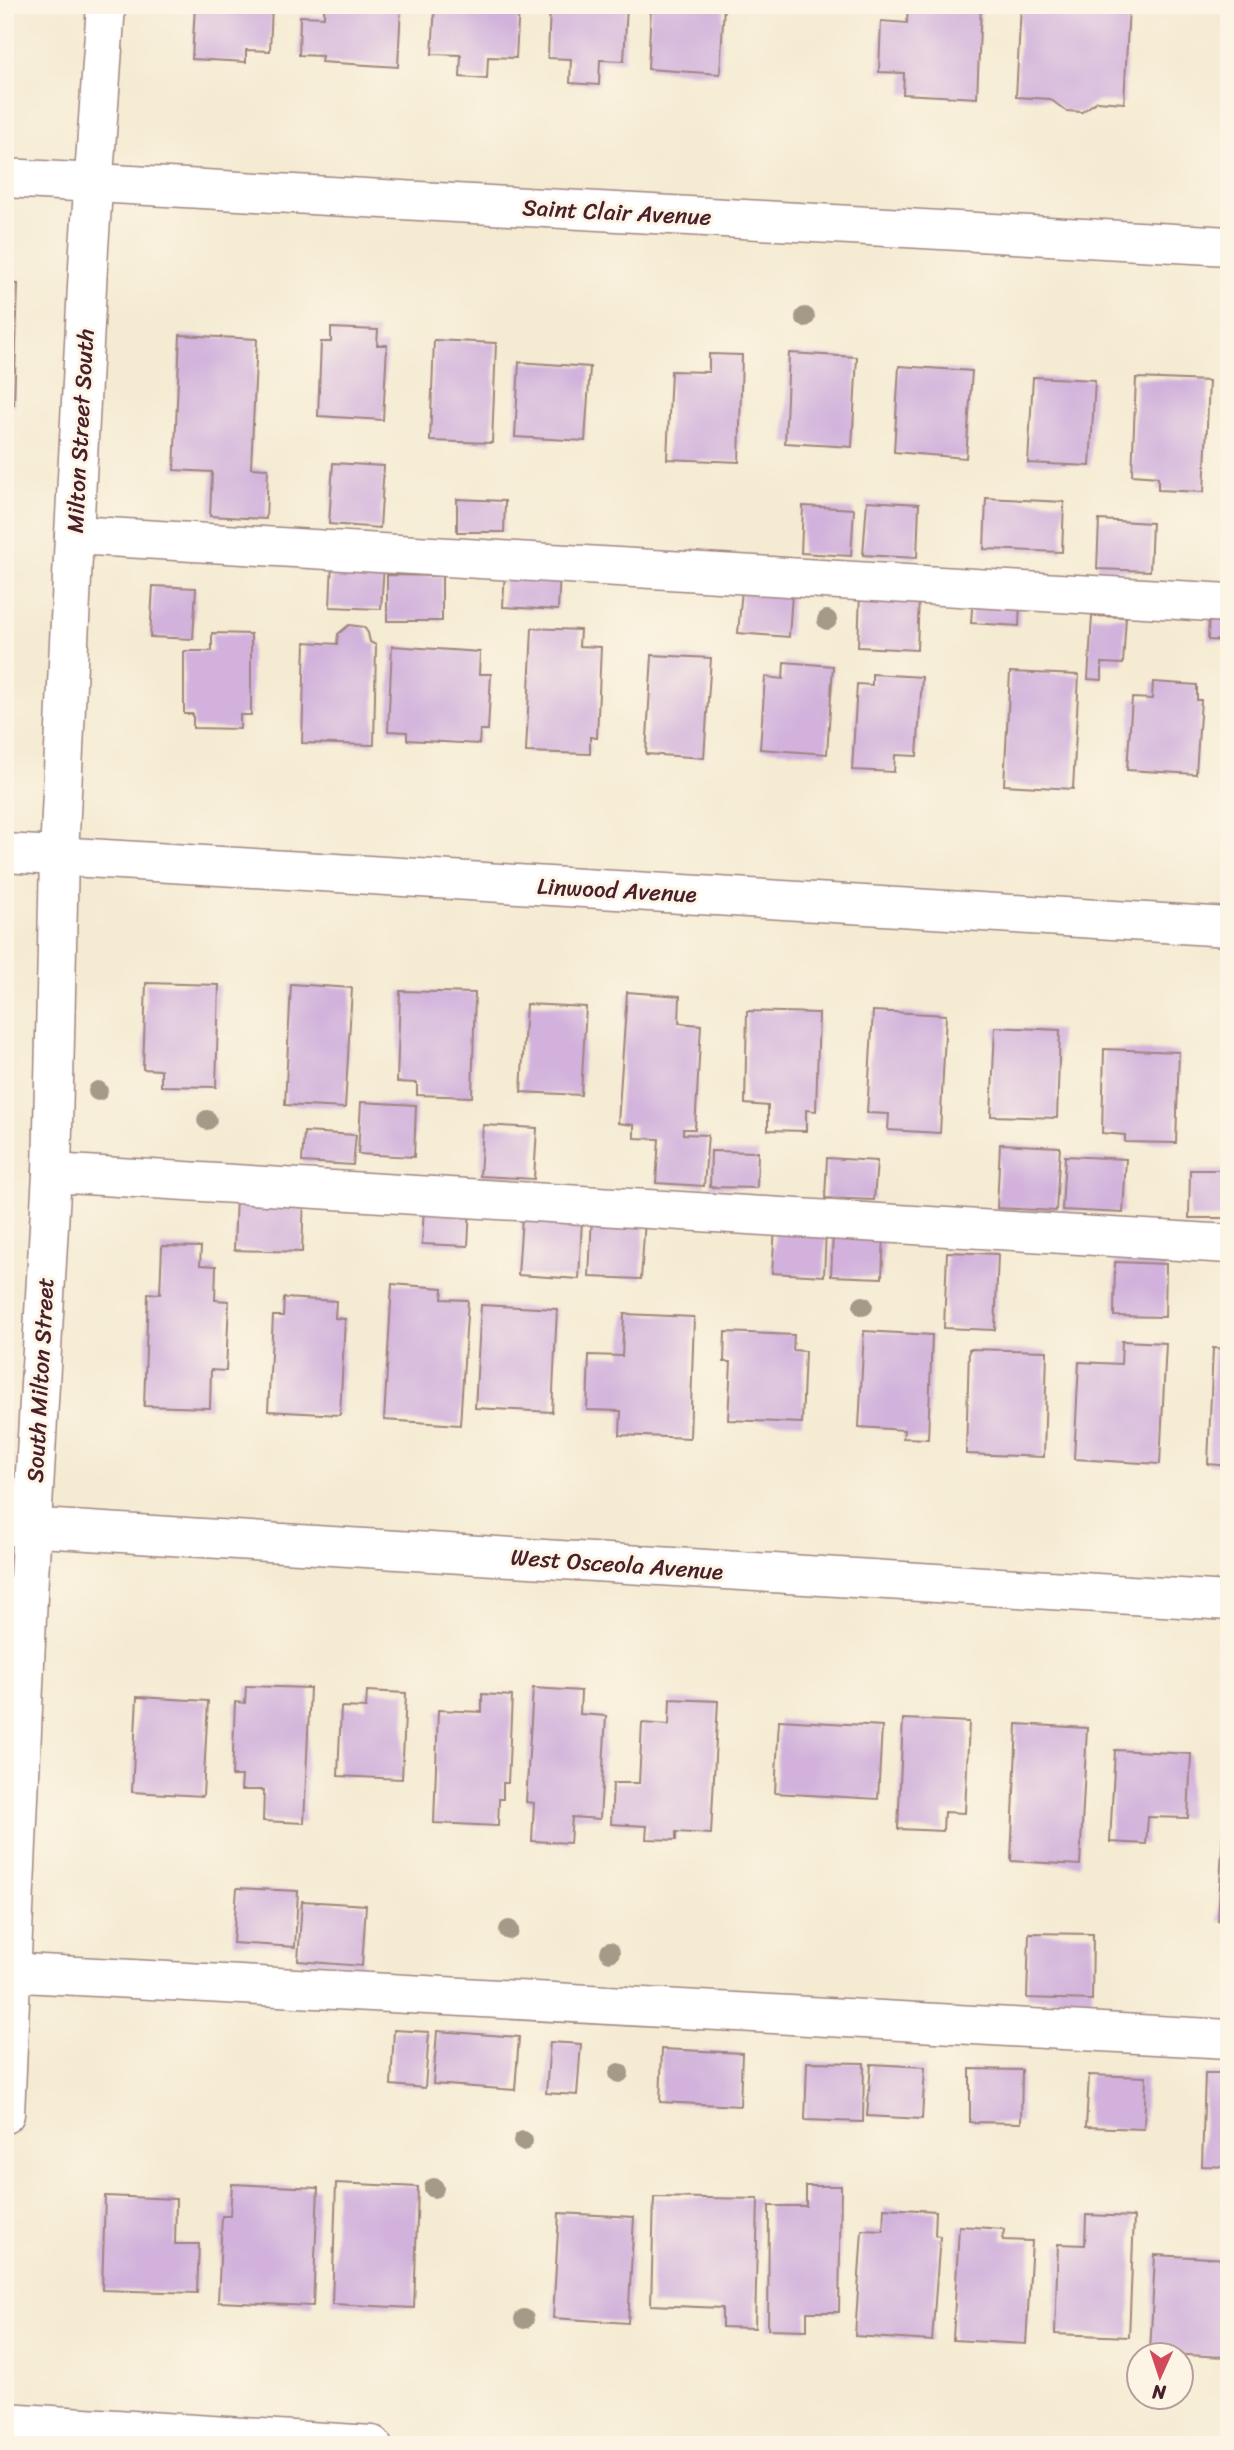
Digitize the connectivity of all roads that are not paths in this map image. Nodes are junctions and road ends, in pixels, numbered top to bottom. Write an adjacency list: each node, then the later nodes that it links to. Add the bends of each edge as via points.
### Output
1 (106, 5): 3 (street, Milton Street South)
2 (5, 178): 3 (street, Saint Clair Avenue)
3 (93, 184): 4 (street, Saint Clair Avenue); 5 (street, Milton Street South)
4 (1229, 246)
5 (74, 535): 6 (street); 8 (street, Milton Street South)
6 (1229, 603)
7 (5, 853): 8 (street, Linwood Avenue)
8 (59, 856): 9 (street, Linwood Avenue); 10 (street, South Milton Street)
9 (1229, 927)
10 (52, 1173): 11 (street); 12 (street, South Milton Street)
11 (1229, 1244)
12 (18, 1527): 13 (street, West Osceola Avenue); 14 (street, South Milton Street)
13 (1229, 1601)
14 (8, 1972): 15 (street); 16 (street, South Milton Street)
15 (1229, 2039)
16 (5, 2114)
17 (5, 2422): 18 (street)
18 (372, 2445)

